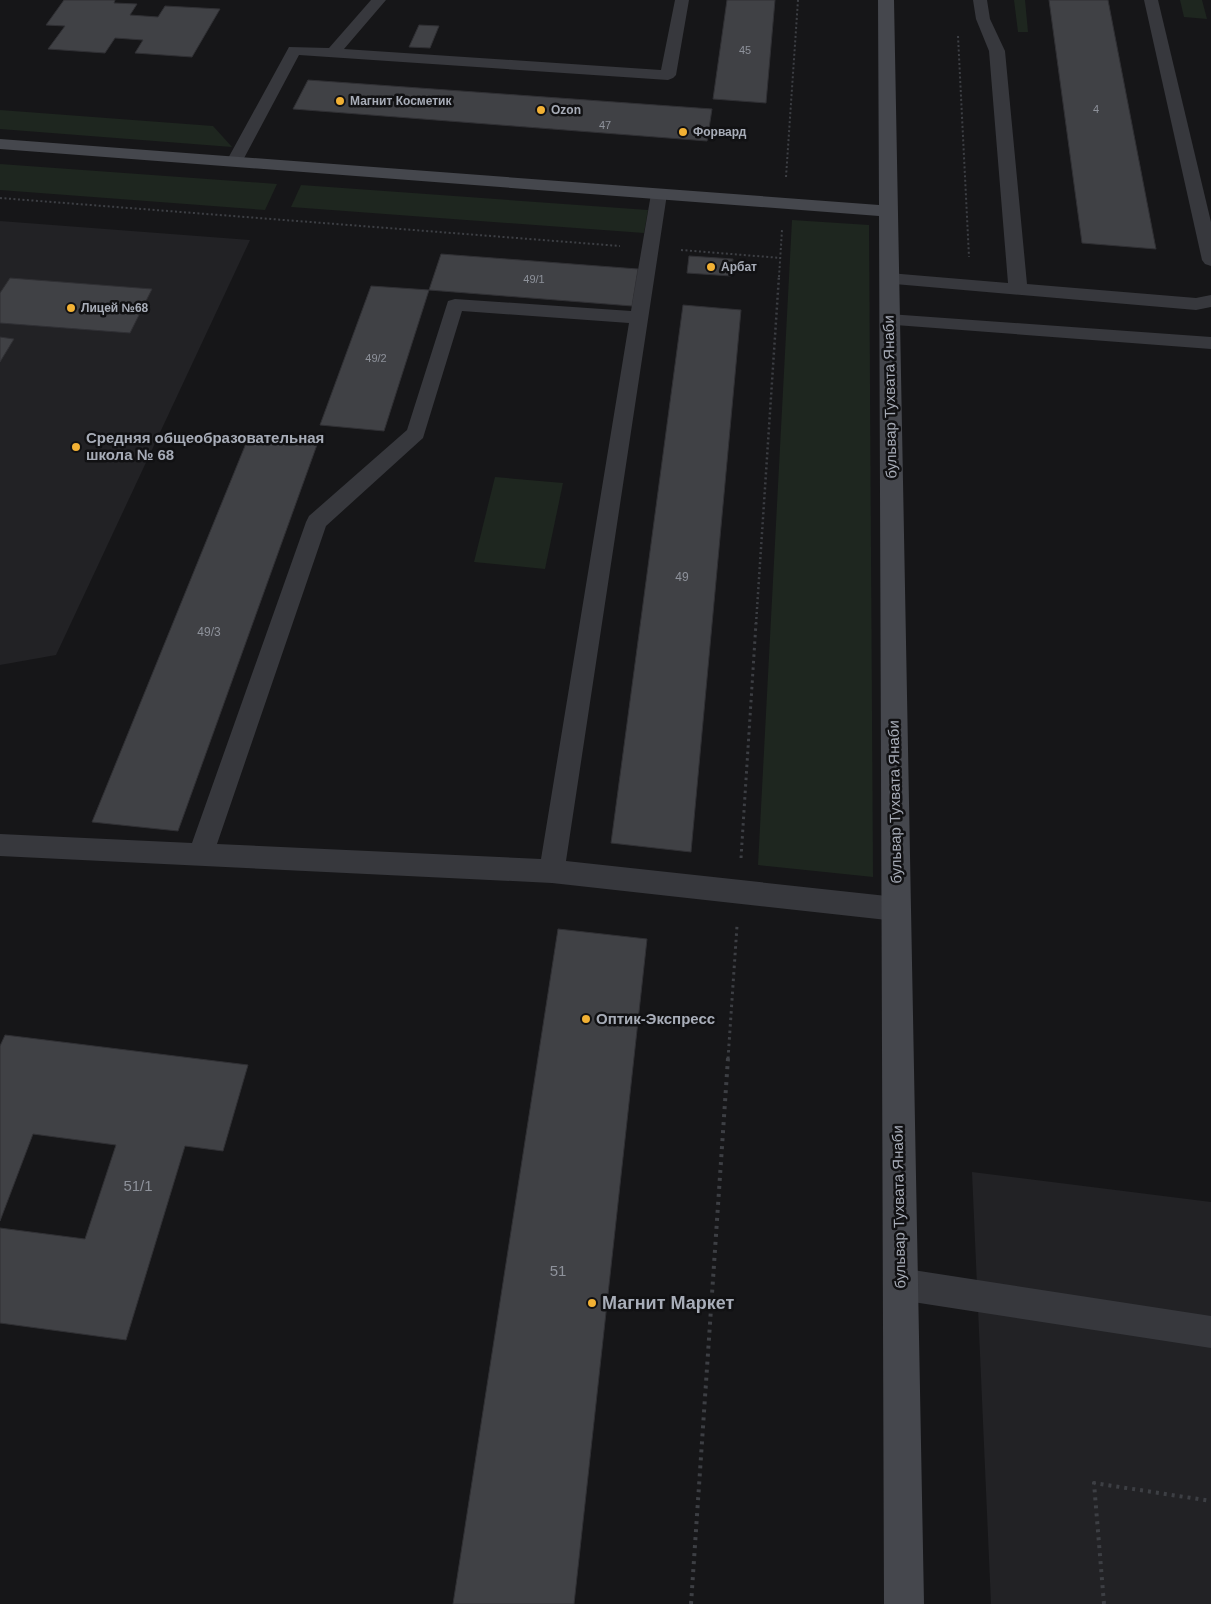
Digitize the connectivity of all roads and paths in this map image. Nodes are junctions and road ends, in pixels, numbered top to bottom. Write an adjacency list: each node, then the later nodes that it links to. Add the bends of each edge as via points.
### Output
1 (379, 0): 8 (lane)
2 (682, 0): 8 (lane, via 668,76)
3 (798, 0): 13 (path)
4 (886, 0): 14 (street, бульвар Тухвата Янаби)
5 (980, 0): 20 (lane, via 983,20 997,51)
6 (1151, 0): 17 (lane)
7 (957, 30): 19 (path)
8 (333, 52): 10 (lane, via 294,50)
9 (0, 144): 10 (street)
10 (234, 162): 11 (street)
11 (658, 194): 13 (street); 15 (lane)
12 (0, 198): 15 (path)
13 (784, 204): 14 (street); 16 (path)
14 (888, 212): 18 (street, бульвар Тухвата Янаби)
15 (650, 248): 16 (path); 22 (lane)
16 (781, 258): 28 (path)
17 (1211, 260)
18 (889, 278): 19 (lane); 23 (street, бульвар Тухвата Янаби)
19 (970, 285): 20 (lane)
20 (1018, 289): 21 (lane, via 1196,304)
21 (1211, 301)
22 (639, 318): 26 (lane, via 455,305 416,433 318,522); 27 (lane)
23 (889, 320): 24 (lane); 29 (street, бульвар Тухвата Янаби)
24 (1211, 343)
25 (0, 845): 26 (lane)
26 (201, 854): 27 (lane)
27 (552, 871): 28 (lane)
28 (739, 891): 29 (lane); 33 (path)
29 (896, 909): 30 (street, бульвар Тухвата Янаби)
30 (900, 1284): 31 (lane); 34 (street, бульвар Тухвата Янаби)
31 (1211, 1332)
32 (1211, 1501): 35 (path, via 1094,1483)
33 (691, 1604)
34 (904, 1604)
35 (1104, 1604)

